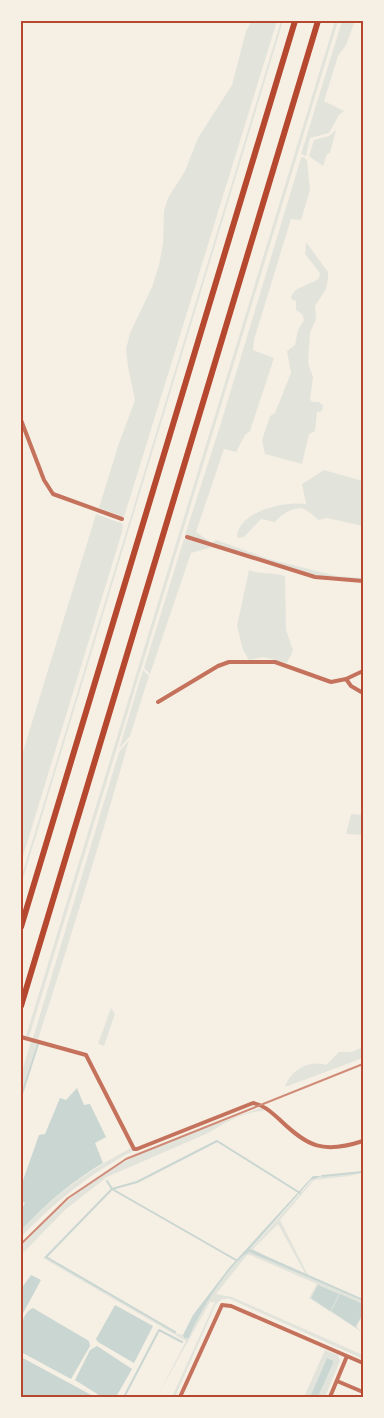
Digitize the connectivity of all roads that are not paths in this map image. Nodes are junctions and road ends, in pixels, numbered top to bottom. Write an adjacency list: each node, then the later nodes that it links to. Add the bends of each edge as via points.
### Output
1 (295, 21): 11 (highway)
2 (318, 21): 12 (highway)
3 (21, 420): 4 (street, via 44,480 53,494)
4 (122, 519)
5 (186, 537): 6 (street, via 315,577)
6 (363, 581)
7 (363, 671): 8 (street)
8 (346, 679): 9 (street, via 350,686); 10 (street, via 331,682 275,662 229,662)
9 (363, 692)
10 (158, 702)
11 (21, 927)
12 (21, 1006)
13 (21, 1037): 14 (street, via 86,1055 137,1149 253,1103 262,1104 297,1137 312,1144 337,1147)
14 (363, 1141)
15 (347, 1356): 16 (street); 17 (street); 19 (street, via 231,1306 222,1306)
16 (363, 1363)
17 (337, 1381): 18 (street); 20 (street)
18 (363, 1392)
19 (180, 1397)
20 (330, 1397)

